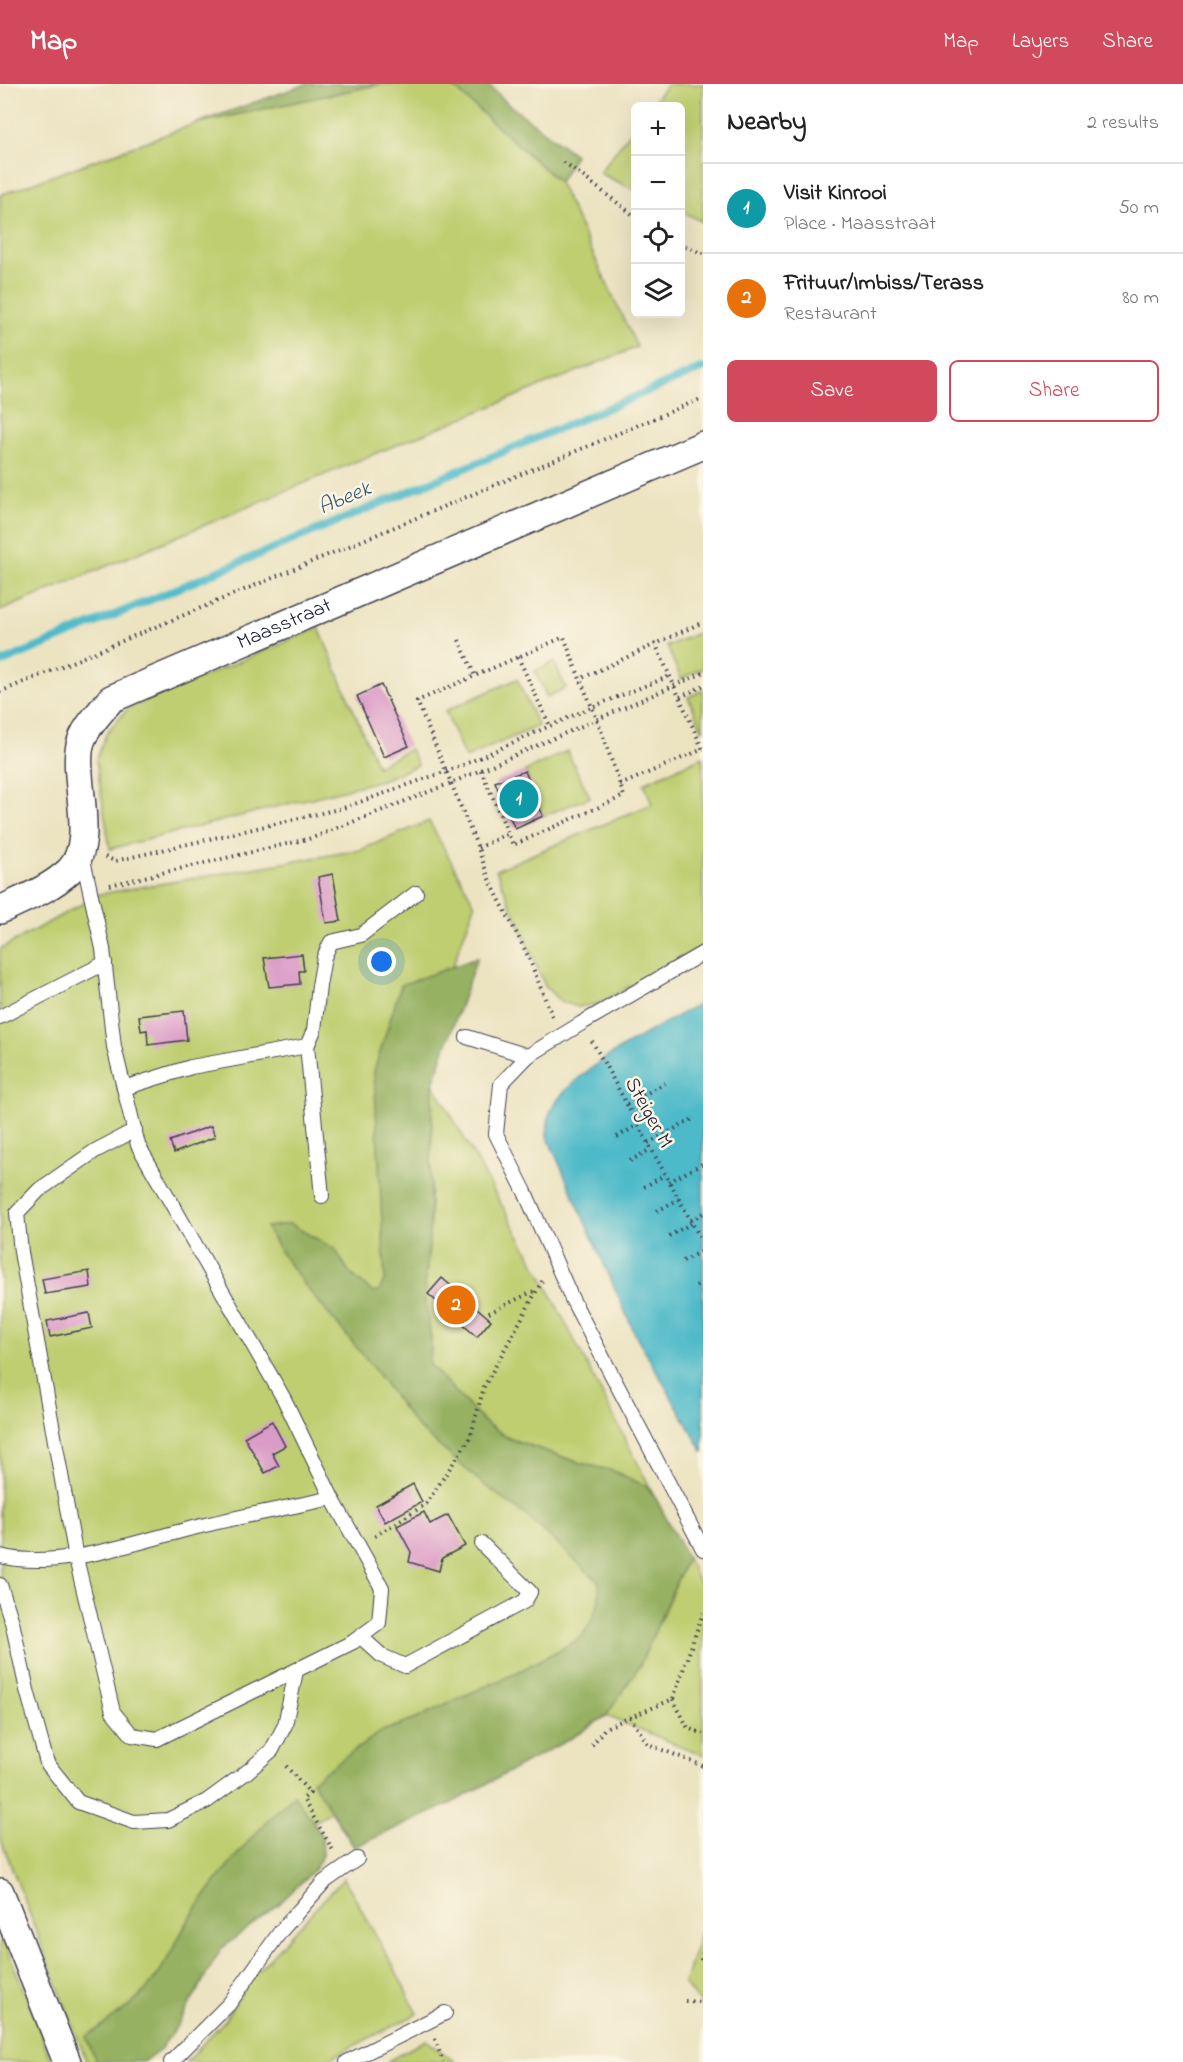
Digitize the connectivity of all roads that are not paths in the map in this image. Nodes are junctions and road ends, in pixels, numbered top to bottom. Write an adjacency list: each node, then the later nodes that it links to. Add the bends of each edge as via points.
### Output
1 (703, 445): 2 (street, Maasstraat, via 111,699 80,743)
2 (81, 850): 4 (street, via 70,870 52,884); 6 (lane)
3 (416, 893): 9 (lane, via 361,935 331,942 324,957 315,1029)
4 (0, 910)
5 (703, 953): 10 (lane)
6 (105, 963): 7 (lane); 11 (lane, via 114,1047)
7 (0, 1017)
8 (468, 1037): 10 (lane)
9 (307, 1046): 11 (lane, via 191,1067); 13 (lane)
10 (528, 1056): 16 (lane, via 501,1084 496,1134 572,1299)
11 (124, 1088): 12 (lane)
12 (135, 1130): 14 (lane, via 138,1145 284,1400); 18 (lane, via 39,1190 17,1213 22,1264)
13 (322, 1196)
14 (332, 1498): 18 (lane, via 199,1526); 20 (lane, via 382,1588 380,1623)
15 (482, 1544): 20 (lane, via 530,1592 525,1601 405,1666 382,1656)
16 (703, 1549)
17 (0, 1556): 18 (lane, via 15,1560)
18 (76, 1558): 21 (lane, via 112,1712 132,1736 157,1739)
19 (0, 1585): 21 (lane, via 47,1763 78,1802 134,1822 168,1820 207,1801 272,1750 285,1725)
20 (361, 1637): 21 (lane)
21 (296, 1671)
22 (357, 1859): 26 (lane, via 324,1882 280,1932 229,2004)
23 (0, 1892): 25 (street)
24 (445, 2013): 27 (lane)
25 (67, 2062)
26 (171, 2062)
27 (347, 2062)

